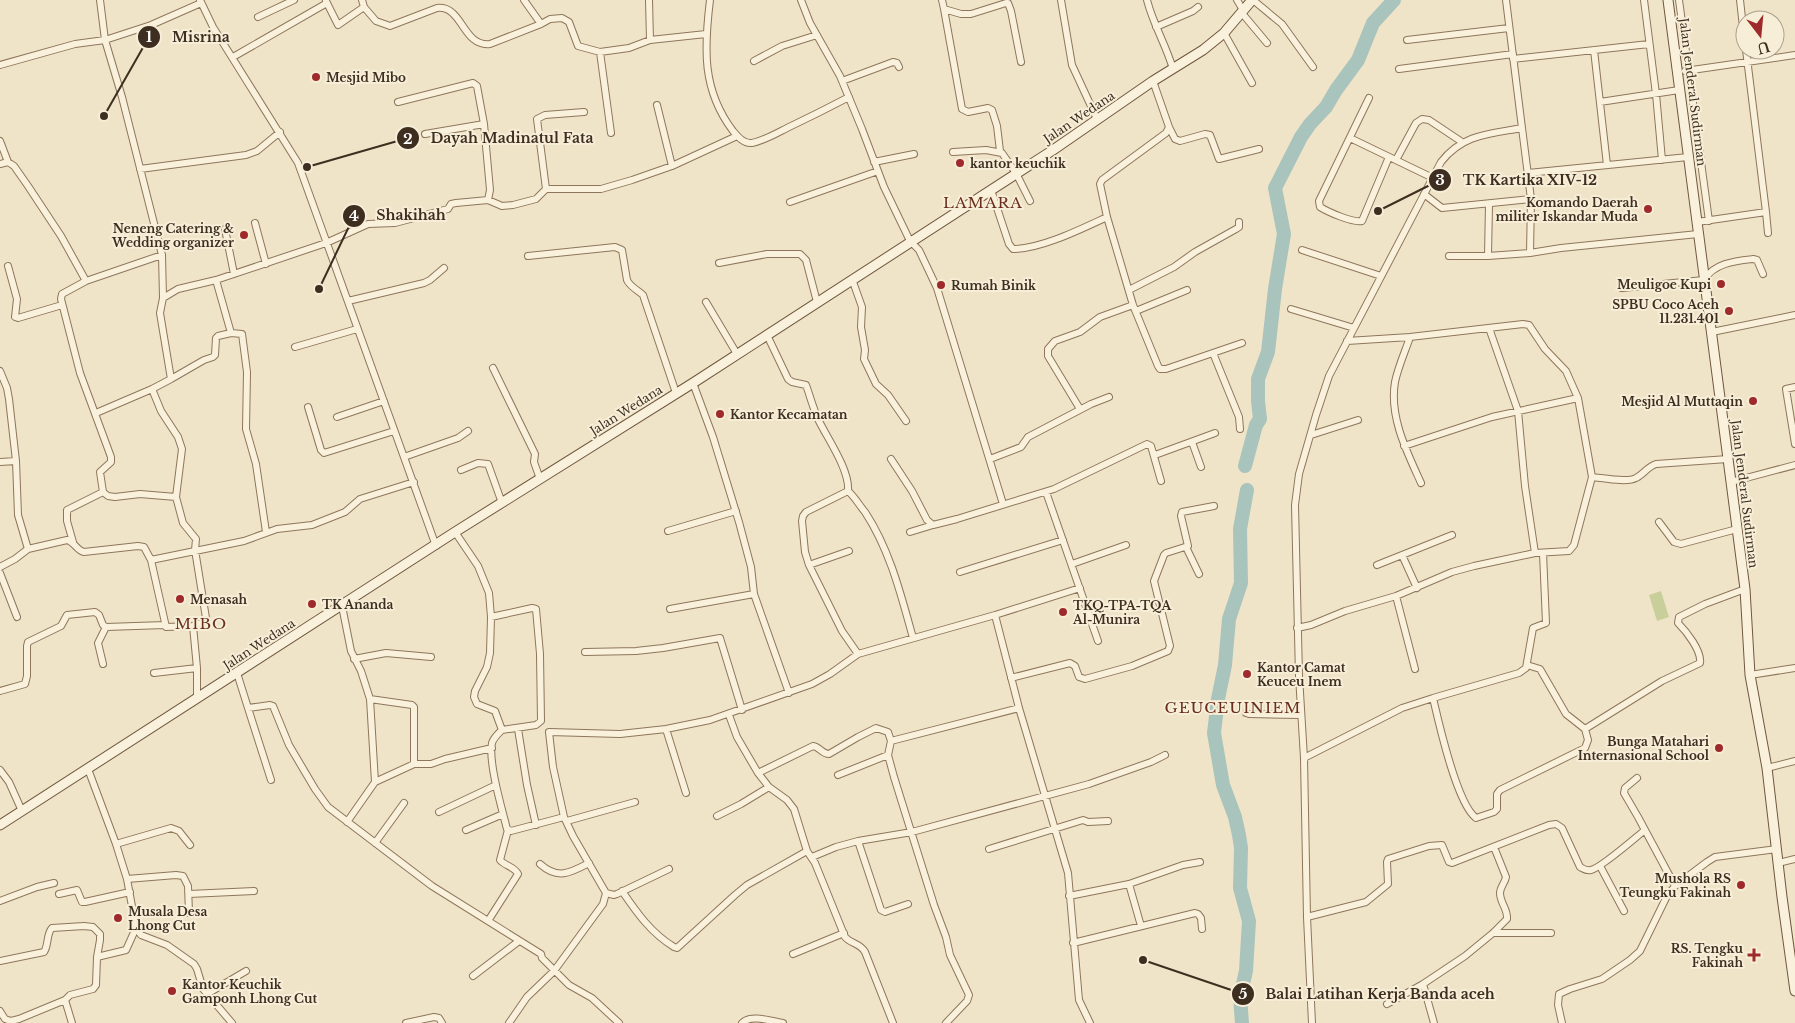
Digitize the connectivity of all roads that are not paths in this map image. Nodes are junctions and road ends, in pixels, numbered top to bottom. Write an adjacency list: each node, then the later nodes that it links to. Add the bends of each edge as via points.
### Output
1 (100, 0): 29 (street)
2 (294, 0): 22 (street)
3 (524, 0): 23 (street)
4 (649, 0): 30 (street)
5 (710, 0): 27 (street)
6 (800, 0): 28 (street)
7 (942, 0): 20 (street)
8 (1061, 0): 61 (street, via 1072,65)
9 (1148, 0): 24 (street)
10 (1237, 0): 21 (street)
11 (1253, 0): 21 (street, Jalan Wedana); 44 (street, via 1282,24)
12 (1506, 0): 25 (street)
13 (1644, 0): 33 (street)
14 (1668, 0): 49 (street, Jalan Jenderal Sudirman)
15 (1679, 0): 48 (street)
16 (201, 2): 29 (street, via 151,25); 37 (street)
17 (326, 2): 18 (street, via 338,25); 37 (street)
18 (363, 4): 23 (street, via 376,21 390,26 444,7 454,14 472,39 483,45)
19 (1198, 7): 24 (street)
20 (944, 9): 41 (street, via 971,14 1008,3); 73 (street, via 962,109 968,112 992,110)
21 (1242, 11): 26 (street, Jalan Wedana); 32 (street)
22 (258, 17)
23 (542, 24): 35 (street, via 562,18 569,22 578,46)
24 (1156, 27): 46 (street)
25 (1509, 28): 31 (street); 38 (street)
26 (1224, 33): 46 (street, Jalan Wedana); 52 (street)
27 (706, 34): 30 (street); 68 (street, via 708,80 723,117)
28 (817, 35): 40 (street, via 782,46); 50 (street)
29 (105, 40): 43 (street, via 75,44); 85 (street)
30 (650, 40): 35 (street, via 629,48)
31 (1406, 40)
32 (1267, 43)
33 (1649, 44): 34 (street); 54 (street)
34 (1594, 50): 38 (street); 58 (street)
35 (600, 52): 66 (street)
36 (1795, 54): 42 (street)
37 (233, 57): 65 (street)
38 (1513, 57): 47 (street); 64 (street)
39 (1747, 60): 42 (street)
40 (754, 61)
41 (1020, 62)
42 (1747, 63): 48 (street); 98 (street)
43 (0, 65)
44 (1313, 67)
45 (899, 68): 50 (street, via 893,62)
46 (1173, 69): 51 (street, Jalan Wedana)
47 (1399, 69)
48 (1688, 70): 49 (street); 100 (street)
49 (1677, 71): 53 (street, Jalan Jenderal Sudirman)
50 (842, 81): 55 (street)
51 (1153, 81): 61 (street, Jalan Wedana); 63 (street)
52 (1252, 83)
53 (1679, 90): 54 (street); 77 (street, Jalan Jenderal Sudirman)
54 (1656, 94): 58 (street); 79 (street)
55 (849, 97): 68 (street, via 753,143); 81 (street)
56 (1369, 98): 69 (street)
57 (398, 102): 62 (street, via 474,83)
58 (1600, 102): 83 (street)
59 (656, 105): 84 (street)
60 (584, 112): 90 (street, via 544,115 538,119)
61 (1097, 119): 87 (street, Jalan Wedana)
62 (484, 124): 67 (street); 94 (street, via 490,190)
63 (1169, 127): 72 (street, via 1178,141 1210,135 1219,159); 99 (street, via 1161,138 1101,182)
64 (1522, 128): 71 (street); 88 (street)
65 (280, 132): 85 (street, via 257,152 246,155); 108 (street, via 298,163)
66 (611, 133)
67 (425, 134)
68 (737, 136): 84 (street)
69 (1350, 138): 76 (street); 76 (street, via 1319,201 1323,209 1362,221)
70 (0, 140): 80 (street)
71 (1462, 142): 78 (street, via 1429,120 1422,119 1416,123); 89 (street, via 1449,152)
72 (1259, 149)
73 (1000, 151): 74 (street); 87 (street)
74 (953, 152)
75 (914, 154): 81 (street)
76 (1389, 157): 78 (street)
77 (1688, 157): 79 (street); 103 (street, Jalan Jenderal Sudirman)
78 (1396, 160): 89 (street)
79 (1662, 160): 83 (street)
80 (8, 162): 82 (street); 125 (street, via 14,166 65,242)
81 (874, 162): 86 (street)
82 (0, 164)
83 (1607, 165): 88 (street)
84 (672, 166): 90 (street, via 601,189)
85 (140, 169): 111 (street)
86 (878, 171): 96 (street); 107 (street)
87 (1016, 173): 91 (street, Jalan Wedana); 95 (street)
88 (1528, 173): 93 (street)
89 (1432, 178): 92 (street)
90 (546, 190): 94 (street, via 536,199 513,205 502,206)
91 (991, 190): 99 (street, via 1013,249 1053,240); 107 (street, Jalan Wedana)
92 (1424, 194): 97 (street, via 1442,208); 121 (street)
93 (1531, 199): 97 (street); 110 (street)
94 (488, 200): 108 (street, via 451,204 448,209 395,223 368,224)
95 (1030, 201)
96 (790, 202)
97 (1489, 204): 114 (street)
98 (1766, 212): 100 (street); 105 (street)
99 (1107, 217): 127 (street)
100 (1709, 221): 103 (street)
101 (255, 222): 116 (street)
102 (1240, 222): 127 (street, via 1239,227 1174,267)
103 (1697, 222): 106 (street, Jalan Jenderal Sudirman)
104 (225, 229): 119 (street)
105 (1768, 233)
106 (1698, 234): 110 (street); 124 (street, Jalan Jenderal Sudirman)
107 (910, 241): 122 (street, Jalan Wedana); 177 (street, via 919,250 937,288)
108 (326, 243): 116 (street); 130 (street)
109 (1302, 250): 121 (street)
110 (1530, 253): 114 (street)
111 (162, 254): 125 (street); 129 (street)
112 (528, 256): 155 (street, via 615,247 622,250 627,280 643,295)
113 (1449, 256): 114 (street)
114 (1488, 256)
115 (719, 262): 132 (street, via 767,254 800,254 806,260)
116 (266, 264): 119 (street)
117 (8, 266): 133 (street, via 17,299 15,317)
118 (444, 268): 130 (street, via 424,283)
119 (234, 274): 123 (street)
120 (1763, 274): 124 (street, via 1757,260 1753,259 1721,265)
121 (1381, 276): 137 (street)
122 (852, 279): 132 (street, Jalan Wedana); 165 (street, via 862,307 864,359 876,384)
123 (216, 280): 129 (street, via 178,289); 141 (street)
124 (1704, 280): 126 (street); 140 (street, Jalan Jenderal Sudirman)
125 (86, 281): 133 (street, via 62,294)
126 (1622, 288)
127 (1128, 290): 134 (street)
128 (1187, 290): 134 (street)
129 (163, 298): 151 (street, via 160,313)
130 (348, 301): 139 (street)
131 (706, 302): 148 (street)
132 (817, 302): 142 (street, Jalan Wedana)
133 (62, 305): 162 (street, via 80,373)
134 (1134, 308): 147 (street, via 1160,369 1166,370); 160 (street, via 1097,319 1080,332 1053,342 1048,349 1048,356)
135 (1291, 309): 137 (street)
136 (1795, 315): 140 (street)
137 (1354, 328): 144 (street)
138 (1489, 328): 143 (street); 157 (street, via 1530,325 1544,350 1566,371); 161 (street)
139 (357, 329): 146 (street); 158 (street)
140 (1712, 332): 178 (street, Jalan Jenderal Sudirman)
141 (232, 333): 151 (street, via 216,338 213,357); 202 (street, via 243,336 248,372 246,429 256,464)
142 (767, 334): 148 (street, Jalan Wedana); 190 (street, via 788,378 806,385 848,480)
143 (1410, 337): 144 (street); 173 (street, via 1395,387)
144 (1347, 341): 170 (street, via 1329,376)
145 (1242, 343): 147 (street)
146 (295, 347)
147 (1213, 353): 166 (street, via 1239,417)
148 (737, 354): 152 (street, Jalan Wedana)
149 (493, 368): 185 (street, via 535,454 534,462)
150 (0, 371): 179 (street, via 7,388)
151 (171, 379): 154 (street)
152 (694, 382): 155 (street, Jalan Wedana); 197 (street)
153 (1795, 387): 172 (street, via 1786,389)
154 (152, 389): 162 (street); 193 (street, via 182,449)
155 (676, 394): 185 (street, Jalan Wedana)
156 (1109, 397): 160 (street)
157 (1578, 398): 161 (street); 184 (street)
158 (384, 401): 163 (street); 167 (street)
159 (308, 407): 167 (street, via 324,453)
160 (1080, 410): 177 (street, via 1028,437 1021,447)
161 (1518, 411): 173 (street); 214 (street)
162 (96, 413): 191 (street, via 112,457 100,472)
163 (337, 417)
164 (1358, 420): 170 (street)
165 (906, 421)
166 (1240, 429)
167 (394, 431): 175 (street)
168 (468, 431): 175 (street, via 458,438)
169 (1215, 433): 171 (street)
170 (1311, 435): 238 (street, via 1296,490)
171 (1192, 442): 174 (street); 182 (street)
172 (1795, 444)
173 (1404, 446): 189 (street)
174 (1155, 454): 186 (street); 192 (street, via 1150,444 1144,444)
175 (404, 457): 187 (street)
176 (891, 459): 199 (street)
177 (990, 459): 195 (street)
178 (1728, 459): 184 (street, via 1656,464 1632,480); 188 (street, Jalan Jenderal Sudirman)
179 (16, 461): 180 (street); 211 (street, via 17,511)
180 (0, 462)
181 (1795, 465): 188 (street)
182 (1201, 467)
183 (460, 470): 194 (street, via 478,463 488,464)
184 (1592, 477): 215 (street, via 1573,548 1567,552)
185 (540, 479): 194 (street, Jalan Wedana)
186 (1161, 481)
187 (414, 482): 202 (street, via 360,499 345,512 319,522); 209 (street)
188 (1731, 482): 200 (street, Jalan Jenderal Sudirman)
189 (1421, 483)
190 (848, 491): 219 (street, via 803,516 804,548); 239 (street, via 881,540)
191 (103, 492): 193 (street, via 114,497 140,494); 207 (street, via 67,510)
192 (1046, 492): 195 (street); 206 (street)
193 (176, 497): 212 (street, via 183,523 196,539)
194 (502, 504): 203 (street, Jalan Wedana)
195 (1003, 504): 199 (street)
196 (1214, 506): 210 (street, via 1181,513)
197 (736, 511): 201 (street); 228 (street, via 751,567)
198 (1659, 522): 200 (street, via 1674,542 1681,544)
199 (933, 525): 204 (street)
200 (1737, 530): 227 (street, Jalan Jenderal Sudirman)
201 (668, 531)
202 (266, 532): 212 (street, via 244,541)
203 (455, 532): 209 (street, Jalan Wedana); 233 (street, via 485,580)
204 (910, 532)
205 (1452, 536): 216 (street)
206 (1063, 540): 218 (street); 222 (street)
207 (73, 542): 211 (street, via 64,540); 217 (street, via 84,552 142,546)
208 (1126, 545): 218 (street)
209 (436, 546): 230 (street, Jalan Wedana)
210 (1186, 547): 224 (street); 253 (street, via 1164,555 1154,581 1170,646 1168,650 1132,666 1085,679 1079,678 1075,666 1070,663)
211 (28, 550): 221 (street)
212 (195, 550): 217 (street); 236 (street, via 206,618)
213 (849, 551): 219 (street)
214 (1535, 553): 215 (street); 226 (street, via 1452,572)
215 (1543, 553): 246 (street, via 1546,623 1533,628)
216 (1402, 556): 220 (street); 226 (street)
217 (151, 560): 235 (street)
218 (1072, 564): 225 (street)
219 (809, 565): 242 (street, via 842,631)
220 (1377, 565)
221 (0, 567)
222 (960, 572)
223 (0, 573): 234 (street)
224 (1200, 574)
225 (1080, 588): 232 (street); 240 (street)
226 (1417, 588): 229 (street)
227 (1745, 589): 252 (street, Jalan Jenderal Sudirman); 268 (street, via 1679,617 1678,623 1693,643 1700,662 1662,681)
228 (754, 594): 231 (street); 255 (street)
229 (1396, 596): 238 (street); 249 (street)
230 (342, 606): 244 (street); 251 (street, Jalan Wedana)
231 (670, 609)
232 (995, 615): 239 (street); 253 (street)
233 (491, 616): 265 (street, via 536,609 541,709); 269 (street, via 490,657 474,697 478,704 495,711)
234 (17, 617)
235 (165, 625): 236 (street, via 169,628); 237 (street)
236 (192, 626): 247 (street)
237 (106, 627): 245 (street, via 98,643); 254 (street, via 95,612 67,615 62,625 27,644 25,684)
238 (1297, 628): 264 (street)
239 (913, 638): 242 (street)
240 (1098, 641)
241 (585, 652): 261 (street, via 654,649 720,638)
242 (858, 654): 255 (street, via 824,678)
243 (431, 657): 244 (street, via 386,653)
244 (354, 659): 258 (street)
245 (102, 664)
246 (1527, 665): 257 (street, via 1519,673); 268 (street, via 1540,669 1566,714)
247 (197, 668): 250 (street); 256 (street)
248 (1795, 668): 252 (street)
249 (1416, 669)
250 (154, 673)
251 (237, 673): 256 (street, Jalan Wedana); 259 (street)
252 (1750, 675): 278 (street, Jalan Jenderal Sudirman)
253 (1011, 678): 260 (street)
254 (0, 692)
255 (789, 693): 261 (street)
256 (197, 698): 279 (street, Jalan Wedana)
257 (1433, 698): 268 (street, via 1462,798 1476,818 1497,809 1500,790 1585,748 1588,740); 275 (street, via 1402,708)
258 (370, 699): 277 (street, via 414,707); 285 (street)
259 (248, 708): 284 (street); 298 (street, via 273,706 289,745 315,789 328,807)
260 (1020, 708): 271 (street); 289 (street)
261 (742, 710): 263 (street)
262 (1246, 712): 264 (street)
263 (729, 715): 267 (street); 281 (street, via 737,737)
264 (1301, 715): 275 (street)
265 (538, 724): 266 (street); 270 (street)
266 (518, 729): 269 (street); 300 (street)
267 (666, 729): 270 (street, via 620,734); 288 (street)
268 (1585, 729)
269 (502, 730): 272 (street, via 495,737)
270 (548, 733): 296 (street)
271 (891, 741): 273 (street); 281 (street, via 888,732 876,728 829,754 813,746)
272 (492, 748): 277 (street, via 431,764); 286 (street)
273 (888, 755): 282 (street); 305 (street)
274 (1165, 755): 289 (street, via 1101,780)
275 (1304, 758): 337 (street)
276 (1795, 761): 278 (street)
277 (414, 764): 285 (street)
278 (1767, 768): 312 (street, Jalan Jenderal Sudirman)
279 (88, 769): 292 (street, Jalan Wedana); 308 (street)
280 (0, 770): 292 (street)
281 (758, 773): 287 (street)
282 (838, 775)
283 (1637, 778): 304 (street, via 1623,792)
284 (271, 780)
285 (375, 782): 298 (street)
286 (496, 785): 293 (street); 294 (street)
287 (769, 787): 295 (street); 313 (street, via 794,809)
288 (686, 793)
289 (1046, 796): 301 (street); 305 (street)
290 (635, 802): 296 (street)
291 (404, 803): 307 (street)
292 (22, 811): 299 (street, Jalan Wedana)
293 (439, 812)
294 (503, 814): 302 (street); 303 (street)
295 (718, 816)
296 (566, 819): 300 (street); 317 (street)
297 (1108, 821): 301 (street, via 1083,820)
298 (347, 822): 307 (street)
299 (0, 825)
300 (536, 825): 303 (street)
301 (1055, 828): 311 (street); 332 (street, via 1068,873)
302 (466, 830)
303 (508, 830): 338 (street, via 500,860 518,874)
304 (1645, 830): 320 (street); 325 (street)
305 (912, 832): 306 (street); 368 (street, via 950,955 968,991 967,1001)
306 (858, 841): 314 (street); 334 (street, via 881,910 885,912)
307 (375, 843): 338 (street, via 432,886)
308 (116, 844): 309 (street, via 171,828 179,831); 322 (street)
309 (190, 845)
310 (1494, 847): 320 (street, via 1556,824 1562,828 1580,866 1590,870); 337 (street, via 1452,863 1442,845 1390,858 1387,862 1388,884 1366,902); 343 (street, via 1506,876 1500,895 1507,915 1505,922)
311 (989, 849)
312 (1777, 849): 318 (street, Jalan Jenderal Sudirman); 325 (street, via 1716,857)
313 (807, 851): 314 (street); 328 (street, via 747,885 677,948 656,935)
314 (812, 857): 342 (street)
315 (1795, 859): 318 (street)
316 (1200, 862): 324 (street)
317 (590, 863): 319 (street, via 561,874); 329 (street)
318 (1778, 863): 354 (street, Jalan Jenderal Sudirman)
319 (540, 864)
320 (1600, 866): 335 (street)
321 (670, 869): 328 (street)
322 (127, 879): 327 (street); 331 (street, via 181,875 186,880)
323 (54, 883): 333 (street)
324 (1130, 884): 332 (street); 339 (street)
325 (1675, 886): 372 (street, via 1640,951 1602,979 1559,994 1557,1000)
326 (254, 891): 331 (street)
327 (130, 892): 330 (street, via 85,902 77,890); 340 (street)
328 (622, 892): 329 (street)
329 (606, 893): 351 (street, via 603,904)
330 (60, 894)
331 (189, 894): 336 (street)
332 (1069, 896): 346 (street)
333 (0, 901)
334 (908, 904)
335 (1624, 911)
336 (189, 912)
337 (1307, 917): 370 (street)
338 (488, 921): 345 (street)
339 (1141, 926): 341 (street, via 1195,913 1201,918); 346 (street)
340 (136, 928): 348 (street, via 126,950); 355 (street, via 141,935 167,945 194,964)
341 (1202, 929)
342 (844, 933): 347 (street); 367 (street, via 865,952)
343 (1493, 933): 344 (street); 353 (street)
344 (1551, 933)
345 (519, 941): 351 (street, via 540,954); 352 (street)
346 (1073, 943): 369 (street, via 1079,1000)
347 (793, 954)
348 (97, 957): 349 (street, via 100,934 93,927 84,926 52,928 44,952); 356 (street, via 94,988 70,995)
349 (0, 961)
350 (246, 971): 355 (street)
351 (554, 971): 363 (street, via 527,997); 364 (street)
352 (473, 976)
353 (1423, 984): 357 (street); 371 (street)
354 (1795, 991)
355 (206, 994): 360 (street)
356 (65, 1000): 358 (street, via 15,1020 5,1019); 359 (street)
357 (1387, 1004)
358 (0, 1011)
359 (72, 1023)
360 (232, 1023)
361 (406, 1023): 362 (street, via 434,1017)
362 (442, 1023)
363 (509, 1023)
364 (619, 1023)
365 (742, 1023): 366 (street, via 753,1019)
366 (783, 1023)
367 (893, 1023)
368 (946, 1023)
369 (1090, 1023)
370 (1312, 1023)
371 (1434, 1023)
372 (1562, 1023)

